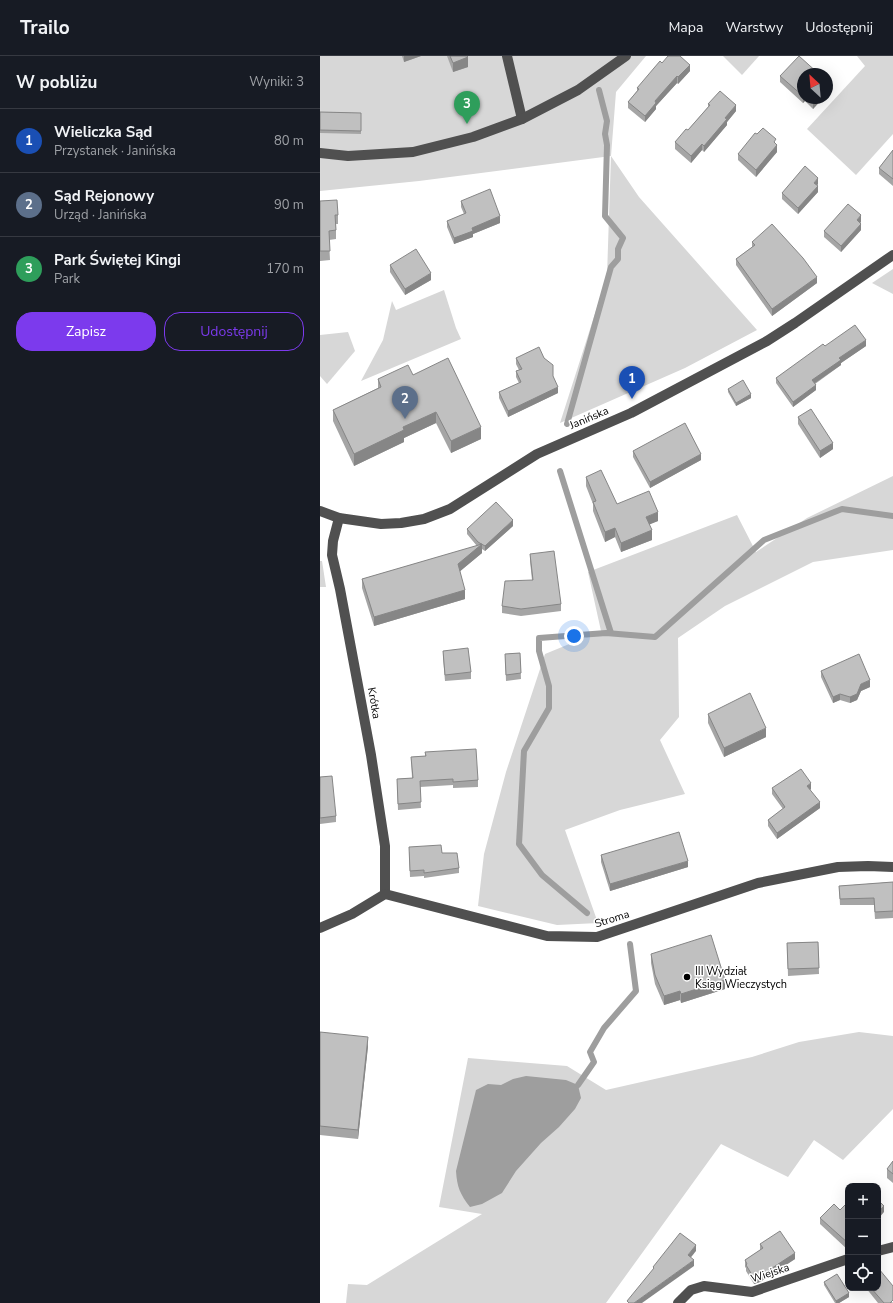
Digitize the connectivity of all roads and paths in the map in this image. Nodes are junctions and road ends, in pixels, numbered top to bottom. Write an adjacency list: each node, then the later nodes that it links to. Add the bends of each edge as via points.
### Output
1 (507, 56): 3 (street)
2 (626, 56): 3 (street, via 578,90)
3 (522, 118): 4 (street, via 473,137 413,152 348,156)
4 (320, 154)
5 (893, 255): 7 (street, Janińska, via 767,341 631,413 537,454 450,509 424,519 401,523 381,524)
6 (320, 511): 7 (street, Janińska)
7 (339, 518): 9 (street, Krótka, via 332,555 371,755 385,846)
8 (893, 867): 9 (street, Stroma, via 838,867 758,883 597,937 547,936)
9 (385, 894): 10 (street, via 352,914)
10 (320, 928)
11 (893, 1246): 12 (street)
12 (881, 1250)
13 (845, 1260): 14 (street, Wiejska, via 752,1292 704,1286 691,1290)
14 (678, 1303)

